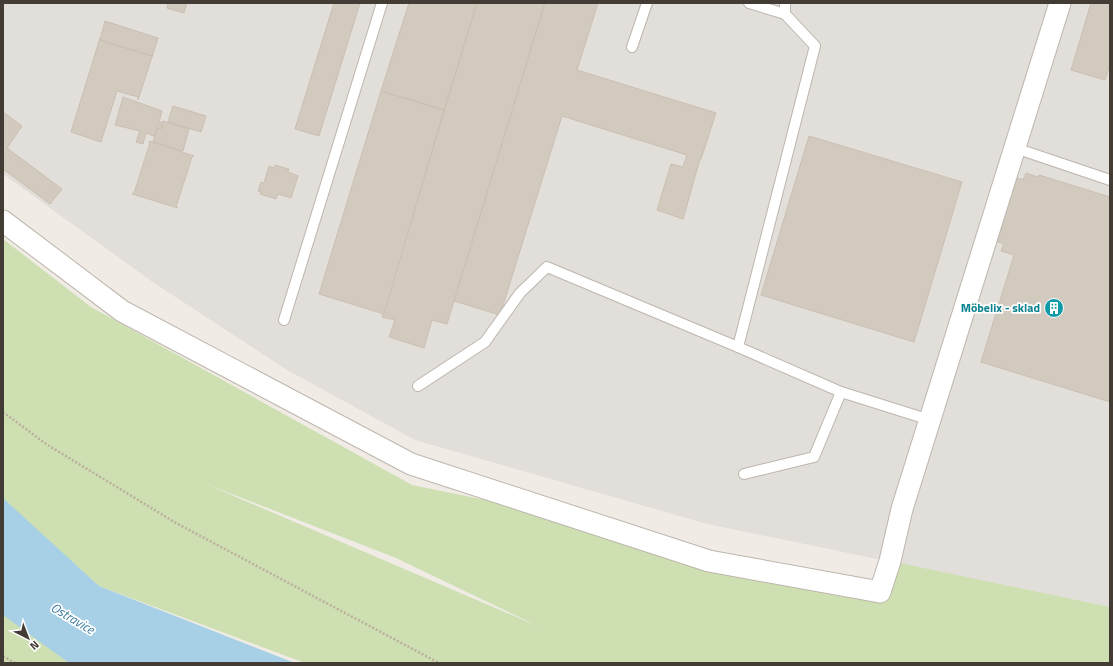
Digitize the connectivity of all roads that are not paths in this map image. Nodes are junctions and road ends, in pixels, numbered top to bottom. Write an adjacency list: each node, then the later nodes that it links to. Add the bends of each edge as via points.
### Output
1 (382, 3): 11 (lane)
2 (647, 3): 7 (lane)
3 (749, 3): 6 (lane)
4 (785, 3): 6 (lane)
5 (1060, 3): 8 (street)
6 (785, 14): 12 (lane, via 815,46)
7 (632, 47)
8 (1015, 148): 9 (lane); 15 (street)
9 (1110, 180)
10 (3, 221): 15 (street, via 122,311 411,464 709,561 880,592 902,509)
11 (284, 320)
12 (738, 347): 13 (lane, via 547,267 520,293 485,342); 14 (lane)
13 (418, 386)
14 (841, 392): 15 (lane); 16 (lane, via 814,458)
15 (930, 420)
16 (744, 474)

